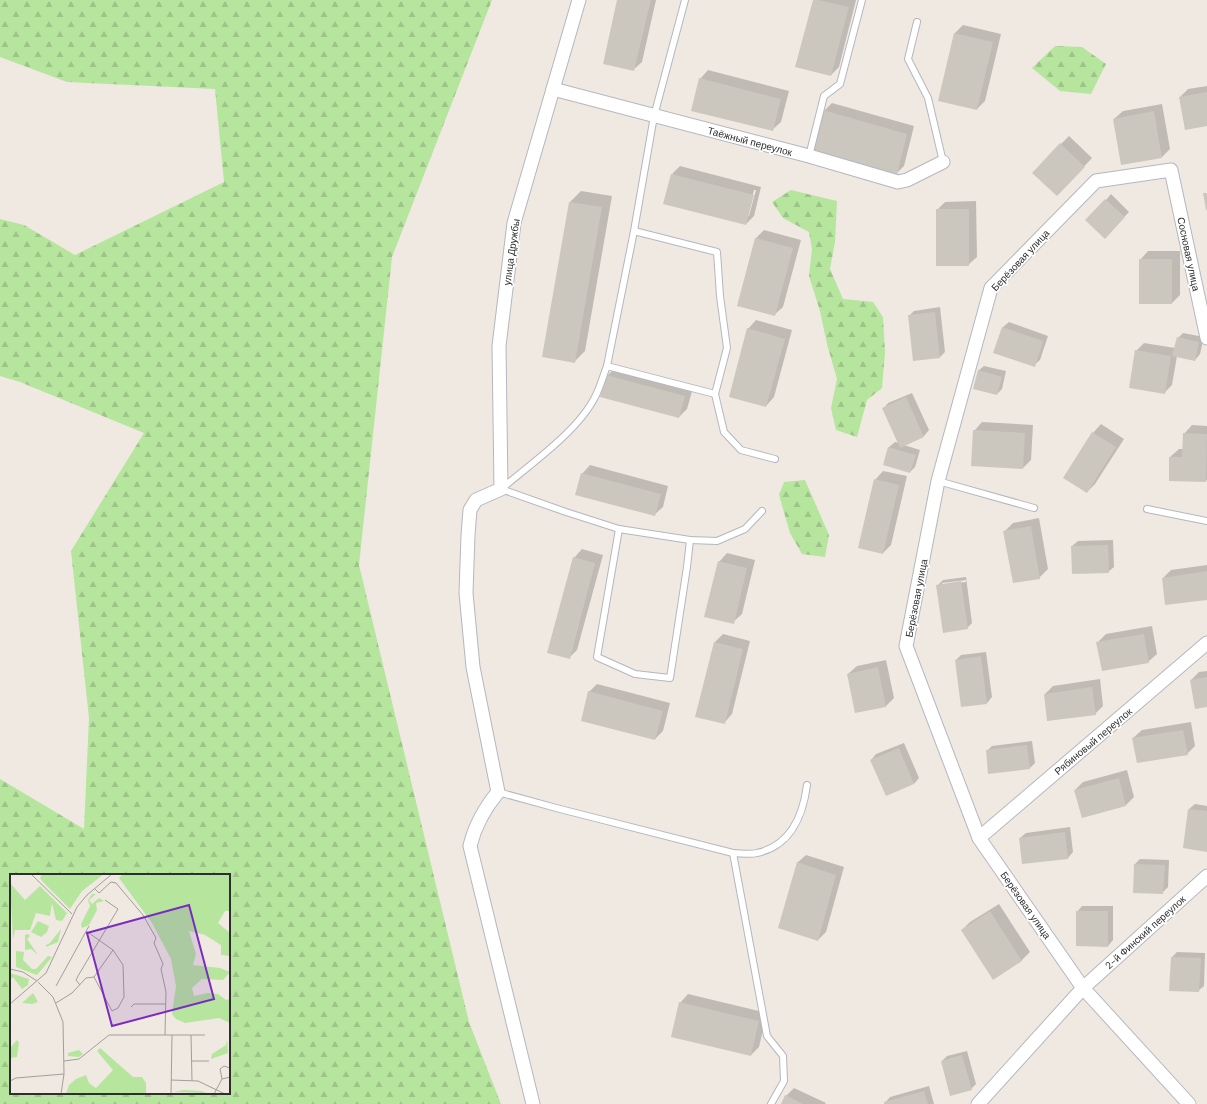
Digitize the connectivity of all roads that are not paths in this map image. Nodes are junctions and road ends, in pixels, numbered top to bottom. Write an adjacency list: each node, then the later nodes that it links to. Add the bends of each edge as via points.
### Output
1 (579, 0): 5 (street, улица Дружбы)
2 (685, 0): 6 (lane)
3 (862, 0): 7 (lane, via 840,84 824,96)
4 (917, 22): 8 (lane, via 908,59 928,98)
5 (553, 89): 6 (street, Таёжный переулок); 16 (street, улица Дружбы, via 514,223 499,346)
6 (654, 116): 7 (street, Таёжный переулок); 10 (lane)
7 (809, 156): 8 (street, Таёжный переулок, via 898,182)
8 (944, 162)
9 (1171, 170): 11 (street, Сосновая улица); 15 (street, Берёзовая улица, via 1096,181 991,288)
10 (634, 231): 12 (lane); 13 (lane, via 718,252 720,296 728,348)
11 (1207, 338)
12 (606, 366): 13 (lane); 16 (lane, via 595,397 582,416 560,440)
13 (715, 394): 14 (lane, via 724,432 741,450)
14 (775, 459)
15 (938, 481): 17 (lane); 26 (street, Берёзовая улица, via 906,646)
16 (502, 488): 21 (lane); 25 (street, via 476,500 470,510 466,593 473,667)
17 (1034, 508)
18 (1147, 509): 20 (lane)
19 (762, 510): 22 (lane, via 745,529 717,541)
20 (1207, 521)
21 (619, 529): 22 (lane); 22 (lane, via 597,656 635,674 670,678)
22 (690, 540)
23 (1207, 644): 26 (street, Рябиновый переулок)
24 (807, 785): 27 (lane, via 799,819 779,845 757,854)
25 (498, 792): 27 (lane); 30 (street, via 485,808 473,832 470,846)
26 (979, 838): 29 (street, Берёзовая улица)
27 (733, 853): 31 (lane, via 767,1036 783,1056 784,1081)
28 (1207, 876): 29 (street, 2-й Финский переулок)
29 (1083, 988): 32 (street); 33 (street, Берёзовая улица)
30 (533, 1104)
31 (771, 1104)
32 (978, 1104)
33 (1189, 1104)

